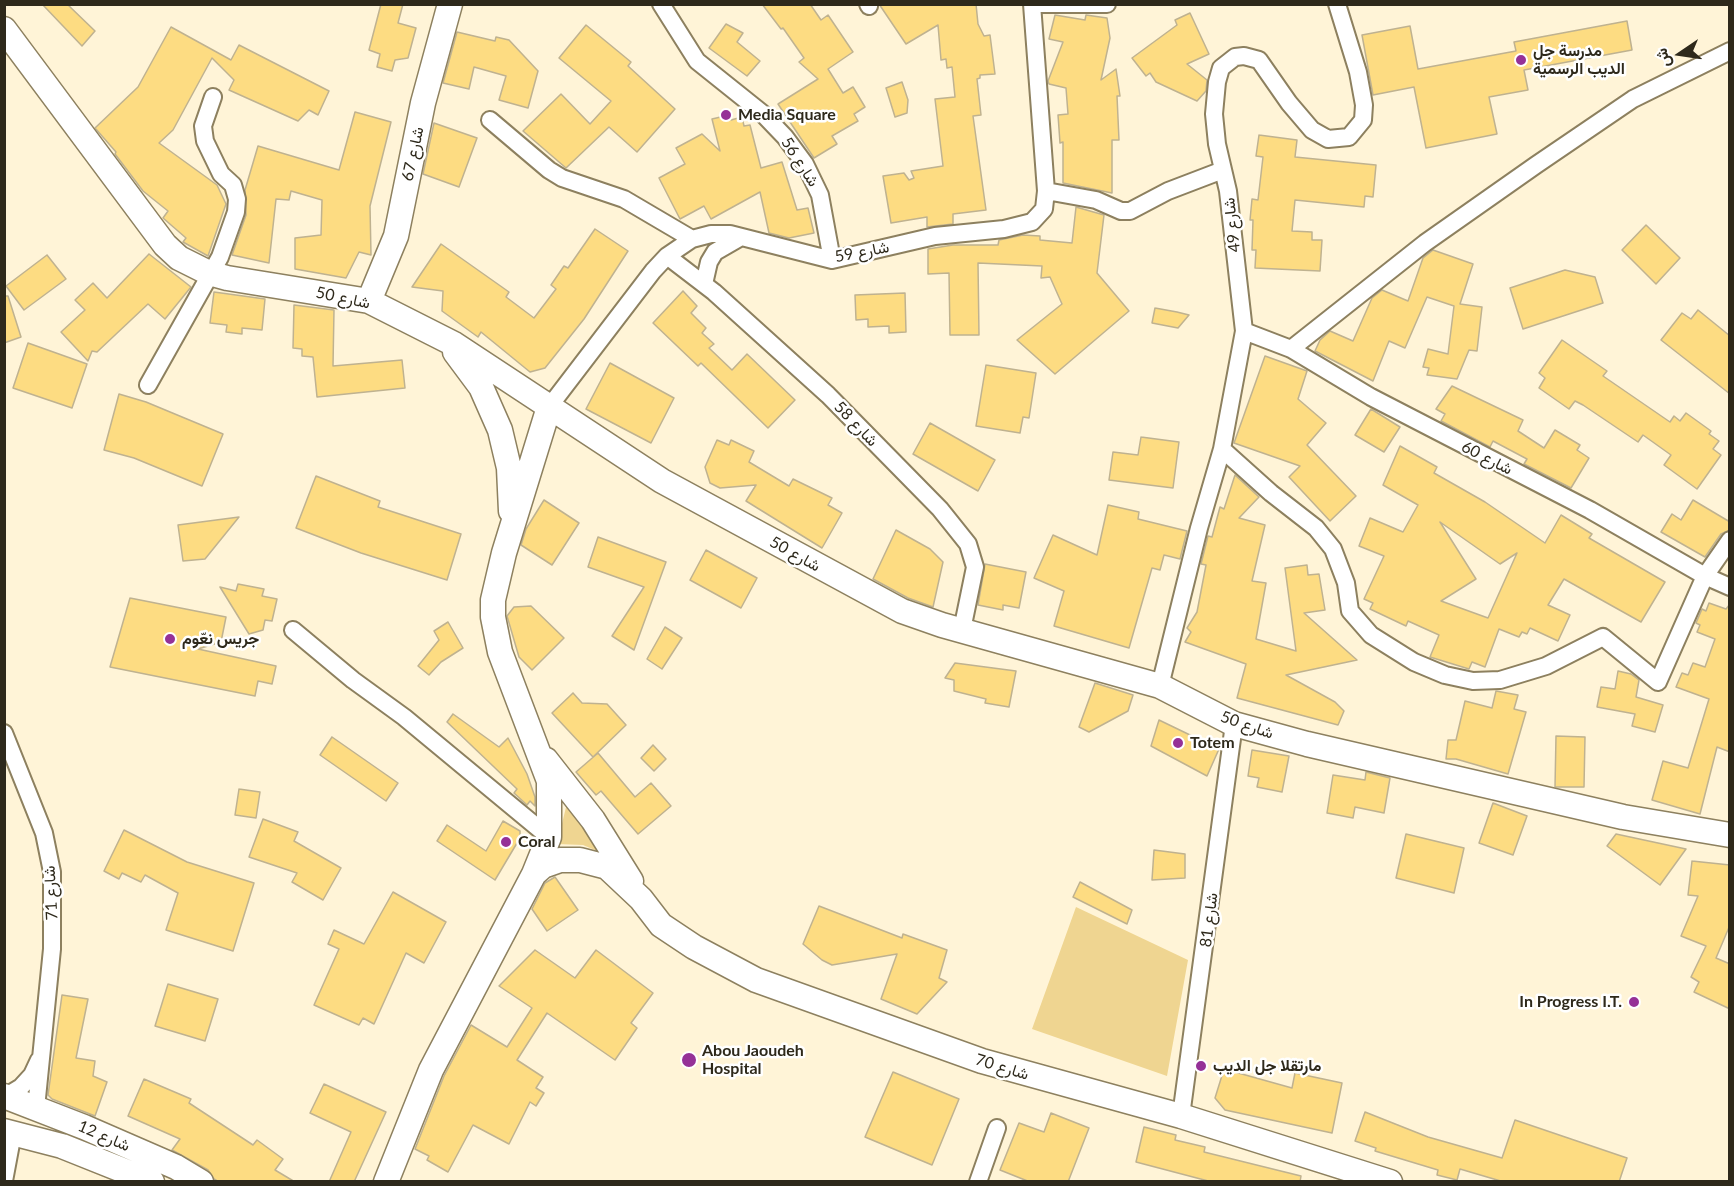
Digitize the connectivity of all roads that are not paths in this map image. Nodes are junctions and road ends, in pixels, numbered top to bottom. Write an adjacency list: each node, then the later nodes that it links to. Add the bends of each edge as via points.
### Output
1 (450, 4): 18 (street, شارع 67, via 423,103 396,236)
2 (662, 4): 15 (street, شارع 56, via 697,61 762,113 805,164 820,195)
3 (1033, 4): 4 (street); 11 (street, شارع 59)
4 (1107, 4)
5 (1337, 4): 10 (street, شارع 49, via 1364,105 1363,120 1357,130 1349,136 1328,139 1312,130 1259,60 1235,57 1221,68 1217,82 1214,114)
6 (8, 40): 16 (street, شارع 50, via 165,245 179,258)
7 (1730, 51): 21 (street, via 1634,99 1536,165 1425,243)
8 (213, 97): 16 (street, via 203,126 205,141 237,199 236,212)
9 (490, 120): 13 (street, via 562,178 624,199)
10 (1223, 170): 11 (street, via 1130,211); 20 (street, شارع 49)
11 (1046, 190): 15 (street, شارع 59, via 1044,209 1023,226 935,236)
12 (743, 236): 13 (street, شارع 59, via 711,234); 15 (street, شارع 59); 17 (street, via 715,252)
13 (692, 240): 14 (street, شارع 59)
14 (667, 256): 17 (street, شارع 58); 23 (street, شارع 59)
15 (832, 260)
16 (212, 274): 18 (street, شارع 50); 22 (street)
17 (704, 284): 30 (street, شارع 58, via 828,395 940,509 968,544 975,567)
18 (369, 301): 19 (street, شارع 50)
19 (430, 331): 23 (street, شارع 50); 26 (street, via 474,377 500,430 512,498)
20 (1244, 331): 21 (street, شارع 60); 24 (street, شارع 49)
21 (1292, 349): 27 (street, شارع 60, via 1371,397 1590,510)
22 (148, 385)
23 (549, 407): 26 (street); 30 (street, شارع 50, via 662,481 873,597 902,611)
24 (1222, 449): 27 (street, via 1316,528 1333,549 1346,583 1350,611 1371,635 1414,663 1445,675 1473,681 1500,680 1546,666 1603,637 1658,682); 31 (street, شارع 49)
25 (1730, 540): 27 (street)
26 (504, 553): 34 (street, via 493,600 496,635 512,686)
27 (1705, 576): 28 (street, شارع 60)
28 (1730, 587)
29 (293, 630): 36 (street)
30 (962, 630): 31 (street, شارع 50)
31 (1160, 686): 32 (street, شارع 50)
32 (1234, 724): 35 (street, شارع 50, via 1623,817); 42 (street, شارع 81)
33 (4, 733): 39 (street, شارع 71, via 44,832 52,872 52,949)
34 (539, 749): 36 (street, via 550,791); 38 (street, via 608,841)
35 (1730, 835)
36 (549, 837): 37 (street)
37 (534, 874): 38 (street, via 560,860 592,862 613,872); 44 (street, via 431,1070)
38 (641, 899): 42 (street, شارع 70, via 671,932 756,980 982,1061)
39 (39, 1059): 40 (street, شارع 71); 41 (street, شارع 71)
40 (36, 1108): 41 (street, شارع 12); 48 (street, شارع 12)
41 (7, 1114): 46 (street); 47 (street, شارع 12)
42 (1182, 1116): 45 (street, شارع 70)
43 (997, 1128): 51 (street)
44 (397, 1151): 49 (street); 50 (street)
45 (1332, 1173): 52 (street, شارع 70)
46 (4, 1181)
47 (152, 1182)
48 (201, 1182)
49 (378, 1182)
50 (386, 1182)
51 (978, 1182)
52 (1390, 1182)

